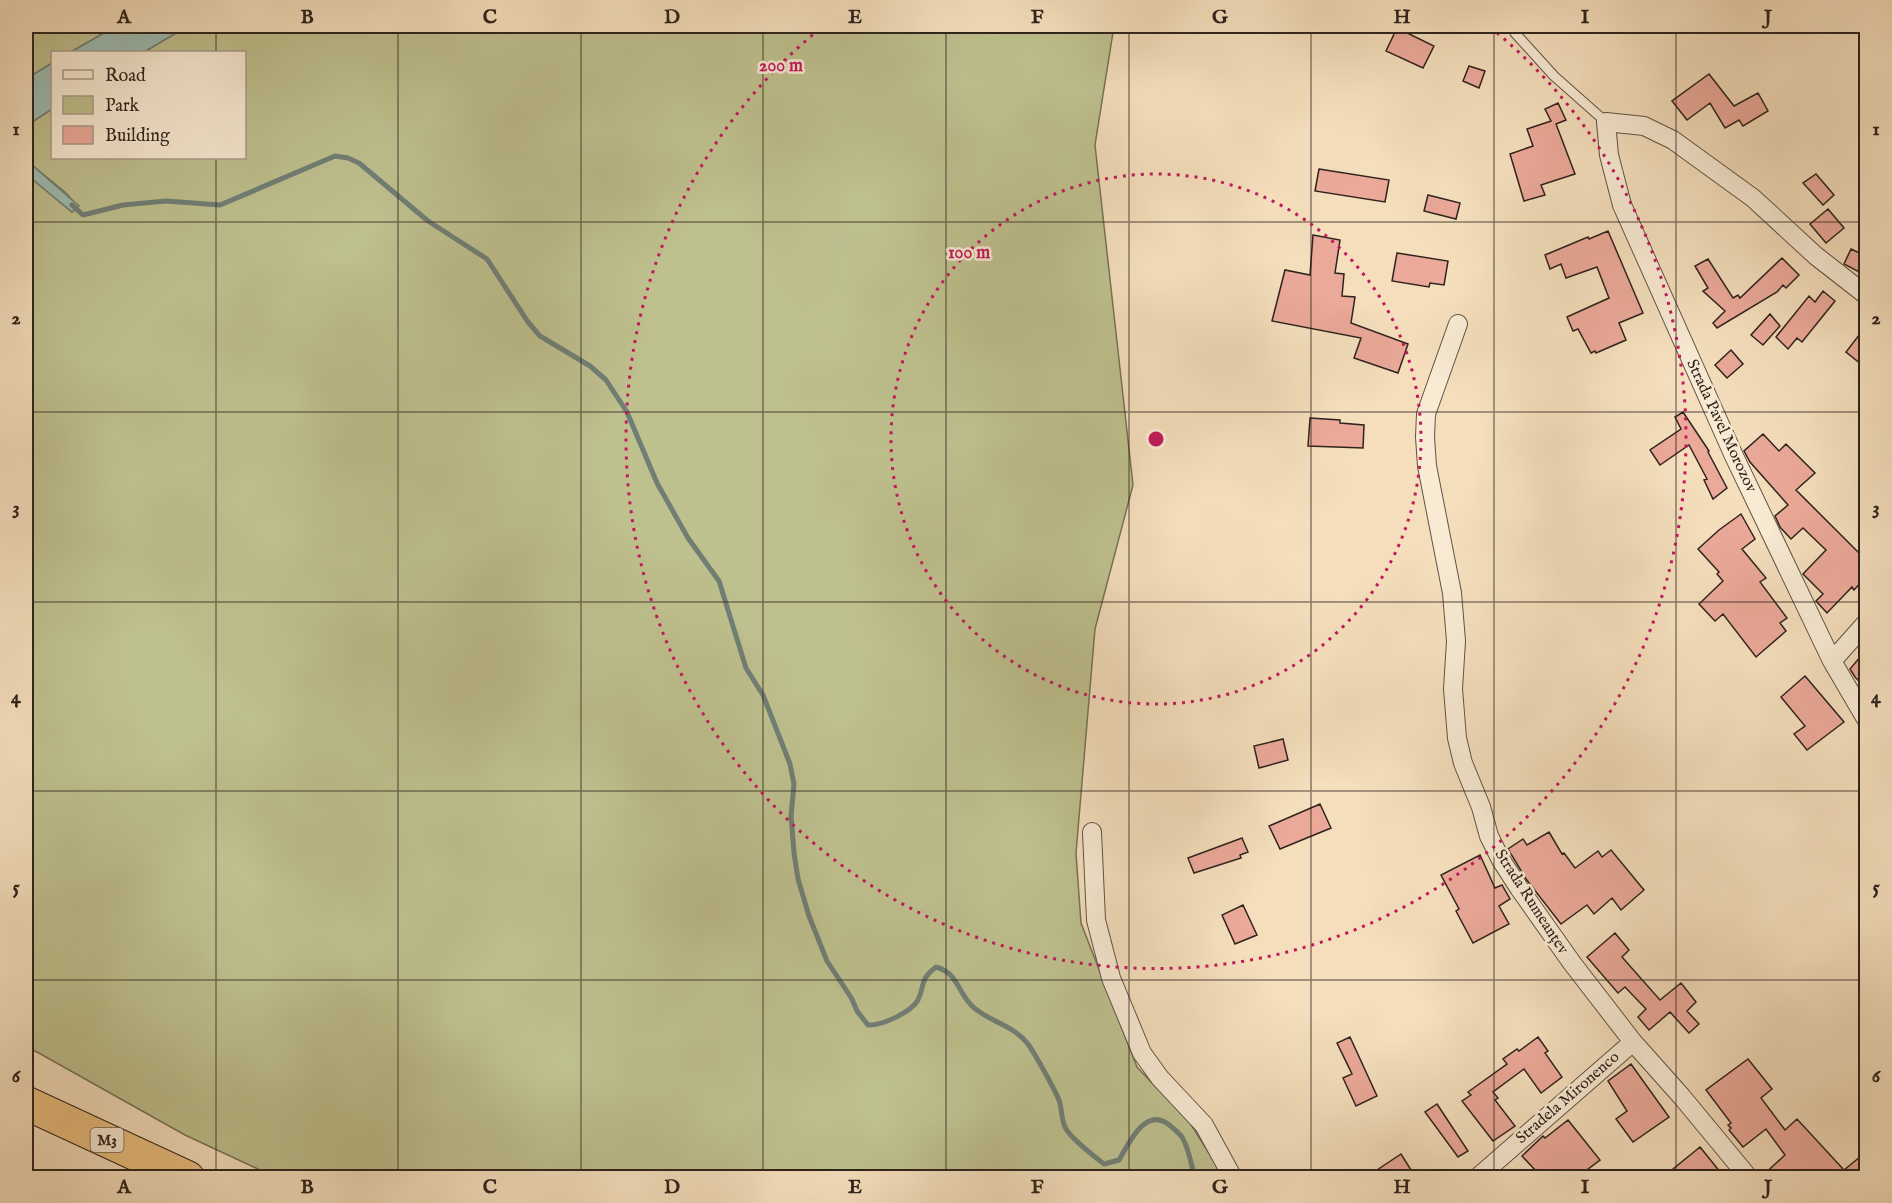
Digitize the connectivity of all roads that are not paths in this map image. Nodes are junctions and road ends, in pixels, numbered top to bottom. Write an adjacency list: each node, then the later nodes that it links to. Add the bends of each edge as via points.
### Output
1 (1515, 33): 2 (lane, via 1554,76)
2 (1606, 122): 3 (street, via 1644,126 1673,140 1753,198); 6 (street, Strada Pavel Morozov, via 1609,155 1622,205 1734,456)
3 (1866, 295)
4 (1458, 324): 9 (street, Strada Rumeanțev, via 1426,414 1425,436 1427,466 1452,593 1456,641 1453,689 1463,763 1501,860)
5 (1866, 623): 6 (street)
6 (1832, 662): 7 (street, Strada Pavel Morozov)
7 (1866, 719)
8 (1092, 832): 12 (street, via 1096,920 1111,978 1142,1053 1204,1125)
9 (1632, 1042): 13 (street, Stradela Mironenco); 14 (street, Strada Rumeanțev)
10 (26, 1103): 11 (highway, M3)
11 (188, 1178)
12 (1233, 1178)
13 (1477, 1178)
14 (1749, 1178)

